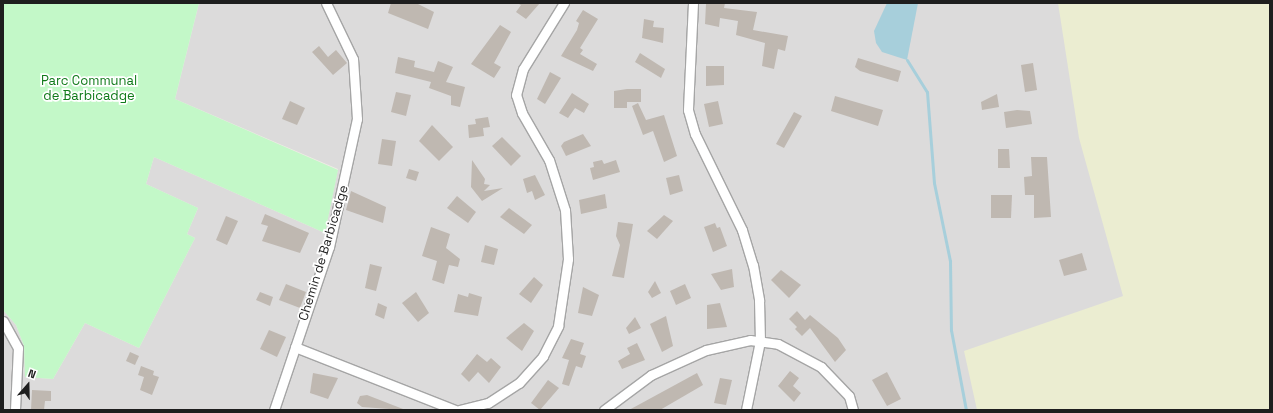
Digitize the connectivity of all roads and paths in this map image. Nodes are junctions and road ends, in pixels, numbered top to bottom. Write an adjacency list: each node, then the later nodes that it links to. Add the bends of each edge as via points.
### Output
1 (326, 3): 6 (street, Chemin de Barbicadge, via 353,59 357,119 338,215)
2 (564, 3): 10 (street, via 523,69 516,95 522,113 549,160 565,210 568,258 558,326 543,356 519,383 488,403)
3 (693, 3): 5 (street, via 688,110 695,134 721,187 753,265)
4 (3, 321): 7 (street, via 18,348)
5 (760, 341): 11 (street, via 726,344 706,350 652,375); 12 (street); 13 (street, via 778,344 821,367 848,396)
6 (295, 347): 8 (street, Chemin de Barbicadge); 9 (street)
7 (15, 410)
8 (274, 410)
9 (454, 410)
10 (459, 410)
11 (604, 410)
12 (746, 410)
13 (853, 410)

